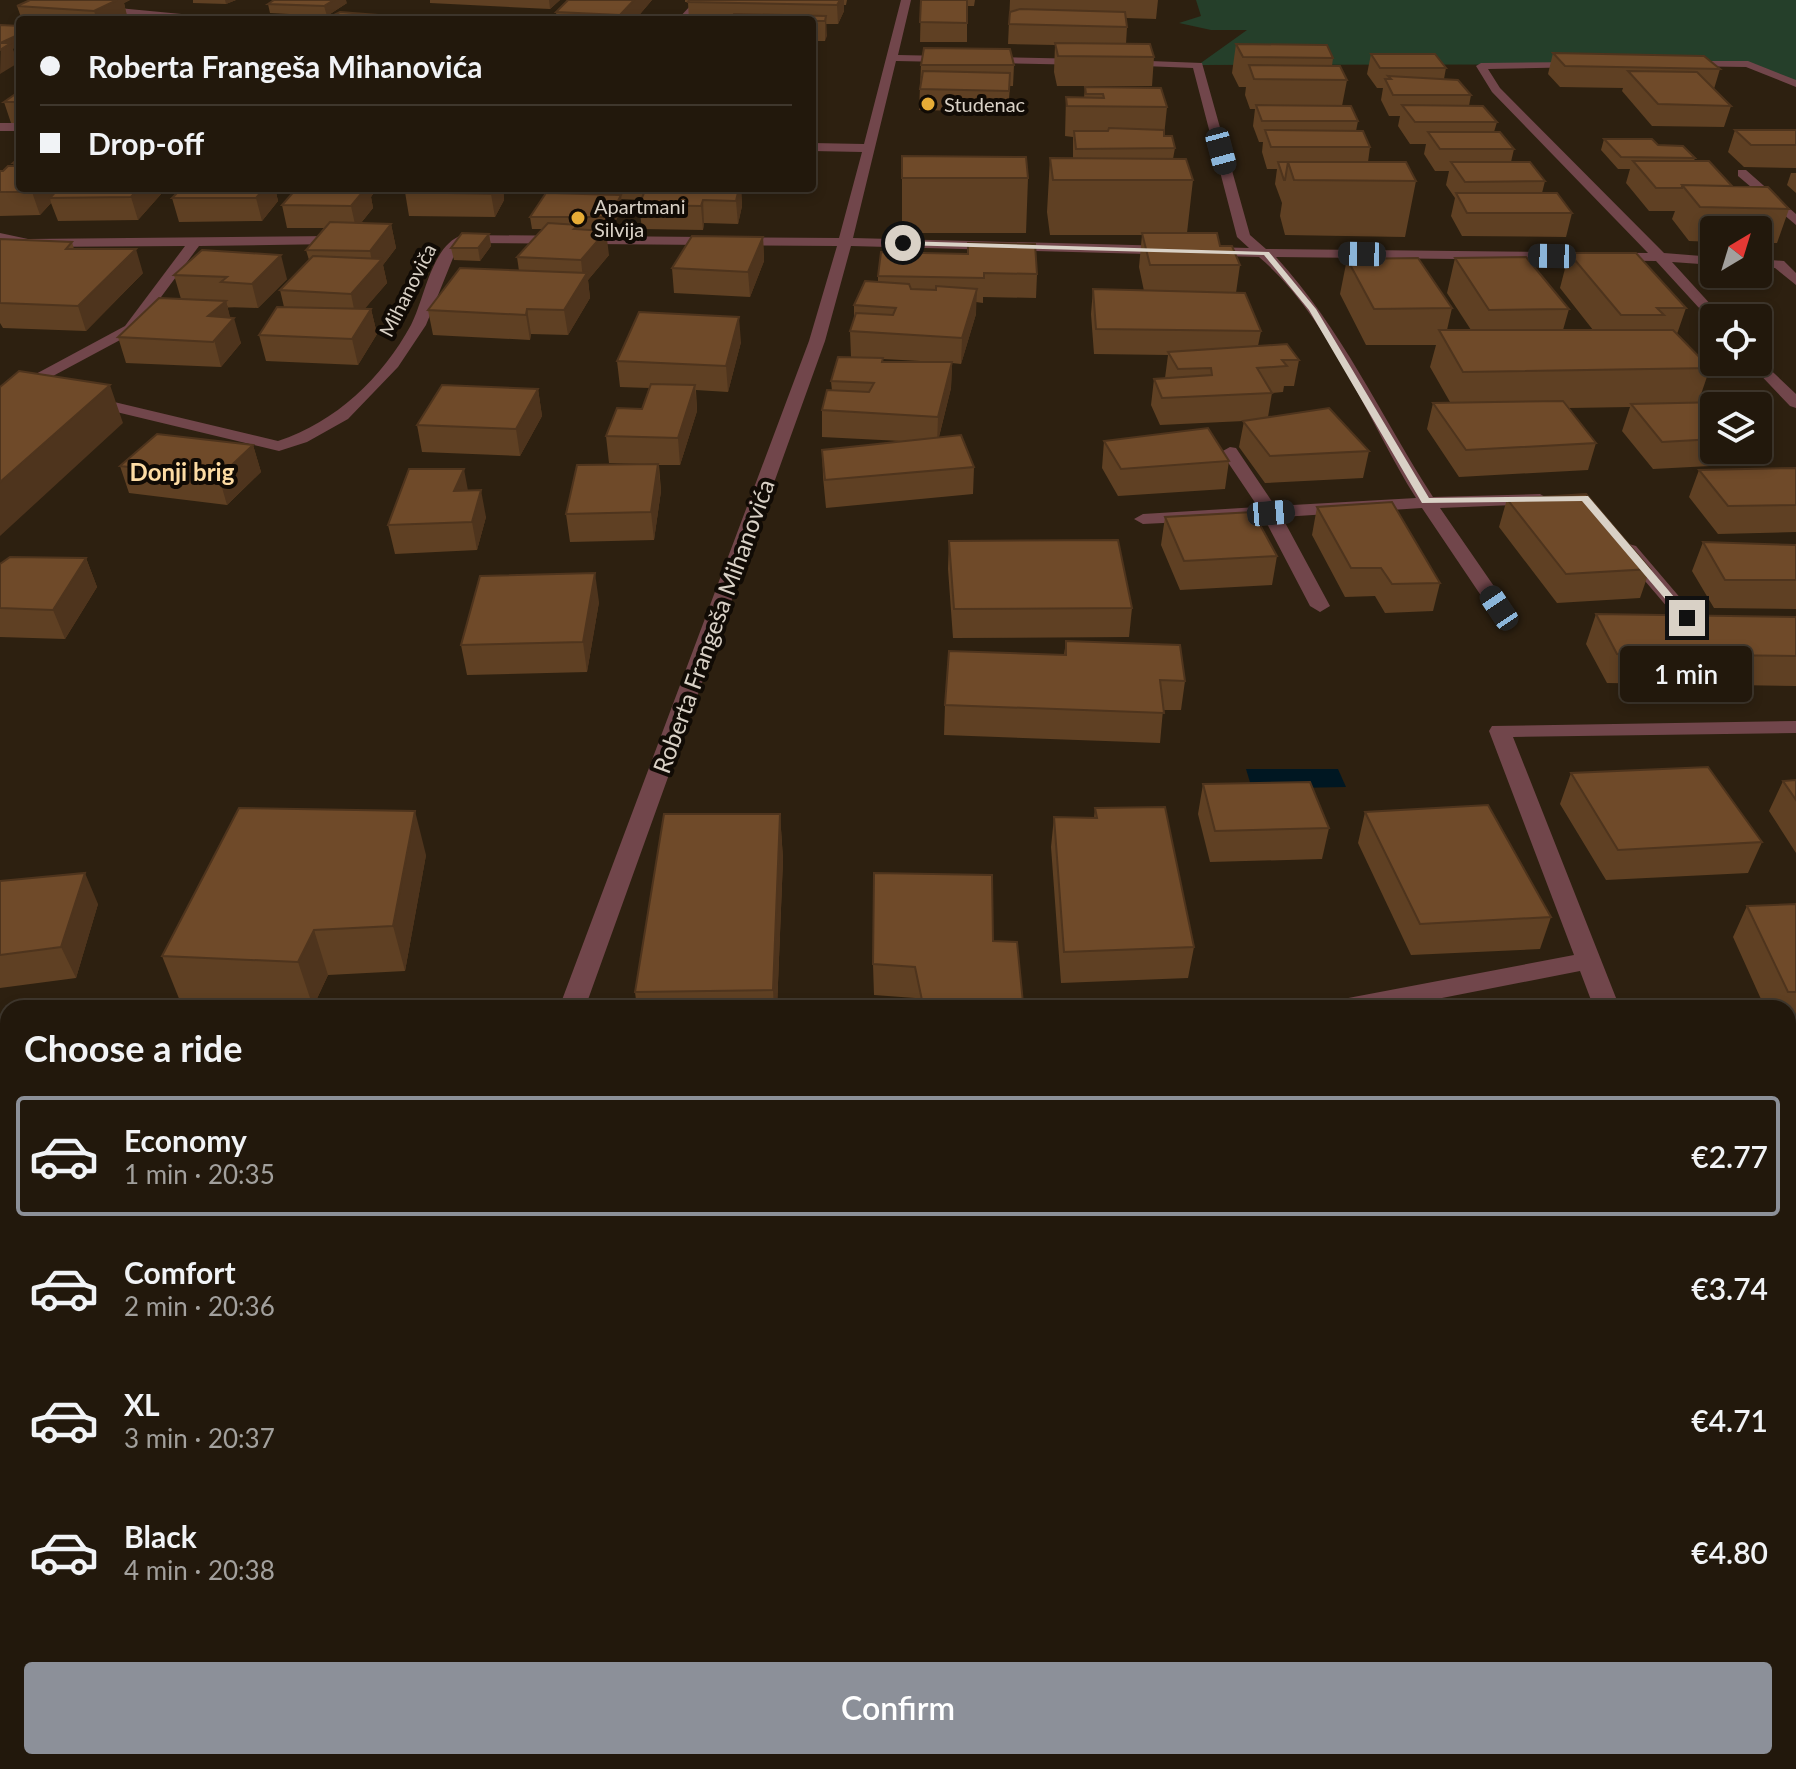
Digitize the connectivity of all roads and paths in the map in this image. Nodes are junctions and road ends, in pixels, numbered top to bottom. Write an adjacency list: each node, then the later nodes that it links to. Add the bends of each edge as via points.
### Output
1 (39, 0): 4 (street)
2 (906, 0): 6 (street, Roberta Frangeša Mihanovića)
3 (696, 6): 5 (street)
4 (172, 16)
5 (686, 16)
6 (890, 58): 11 (street, Roberta Frangeša Mihanovića); 20 (street, via 1198,65 1244,237)
7 (1589, 65): 21 (street, via 1481,66 1496,90)
8 (1669, 65): 9 (street, via 1748,64)
9 (1796, 84)
10 (816, 147): 11 (street)
11 (866, 148): 19 (street, Roberta Frangeša Mihanovića)
12 (1742, 173): 13 (street)
13 (1796, 221)
14 (0, 237): 18 (street, via 28,243)
15 (439, 239): 16 (street)
16 (462, 239): 18 (street, Mihanoviča, via 447,251 418,324 382,379 305,440 279,446 19,386 130,329); 19 (street, Mihanoviča)
17 (334, 240): 18 (street)
18 (195, 242)
19 (845, 242): 20 (street); 41 (street, Roberta Frangeša Mihanovića, via 813,354)
20 (1266, 253): 21 (street); 32 (street, via 1312,309)
21 (1660, 257): 22 (street); 27 (street)
22 (1700, 260)
23 (1796, 260): 25 (street)
24 (1772, 264): 25 (street)
25 (1779, 264): 26 (street)
26 (1796, 281)
27 (1703, 304)
28 (1770, 376): 29 (street)
29 (1796, 403)
30 (1230, 452): 33 (street)
31 (1553, 499): 32 (street)
32 (1426, 501): 33 (street); 37 (street)
33 (1271, 513): 34 (street); 36 (street)
34 (1143, 519)
35 (1615, 534): 38 (street)
36 (1320, 606)
37 (1499, 608)
38 (1687, 618)
39 (1796, 727): 40 (street, via 1500,731)
40 (1587, 961): 42 (street); 43 (street)
41 (575, 1000)
42 (1385, 1000)
43 (1604, 1000)

